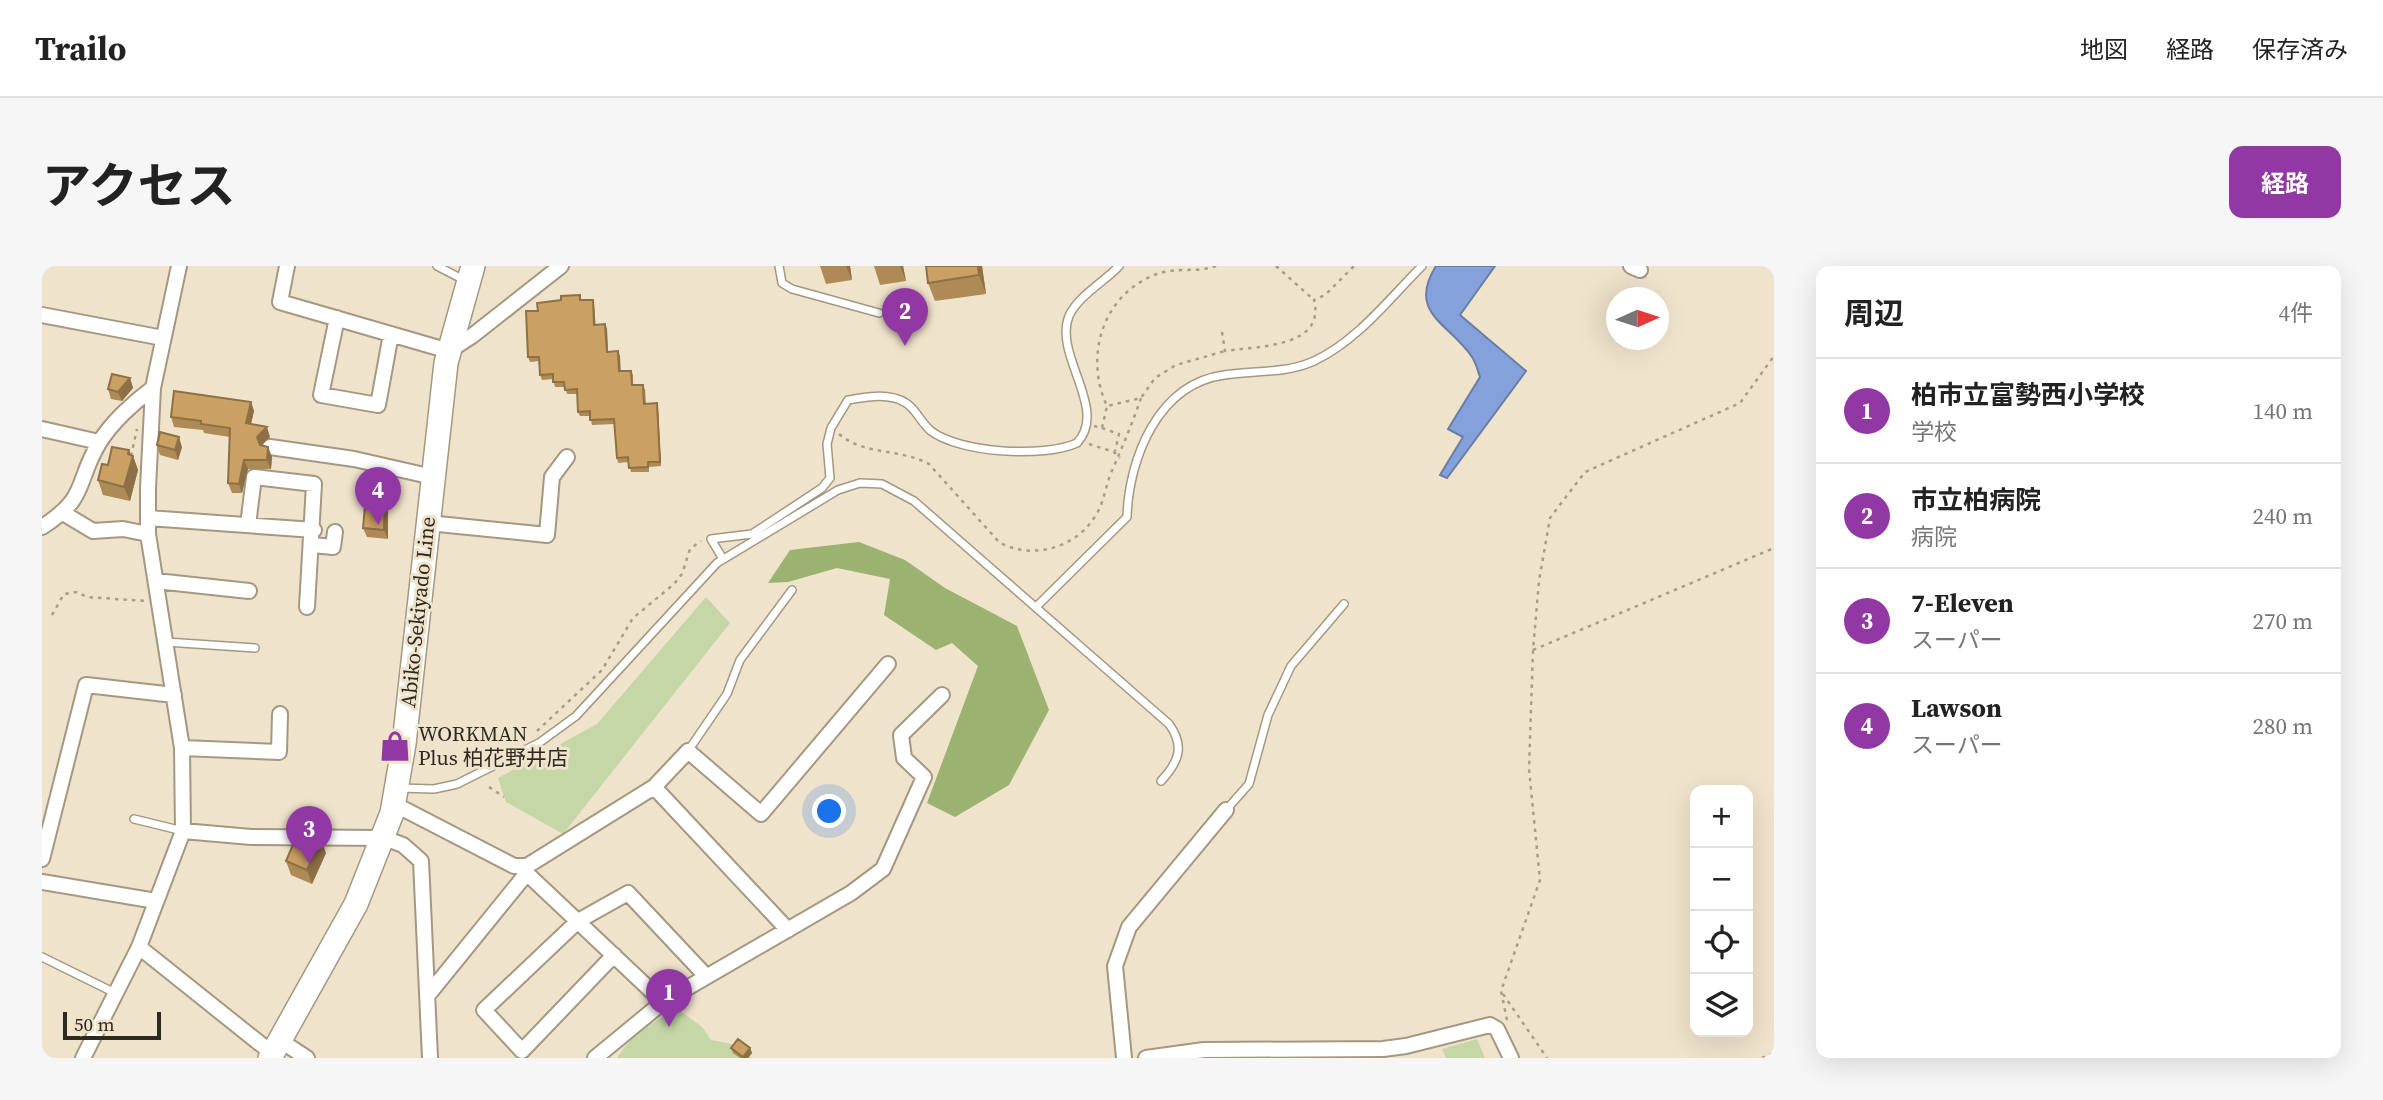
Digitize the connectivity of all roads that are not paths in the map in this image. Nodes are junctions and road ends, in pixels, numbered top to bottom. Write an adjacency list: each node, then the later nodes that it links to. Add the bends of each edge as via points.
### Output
1 (178, 266): 13 (street)
2 (288, 266): 11 (street, via 279,302)
3 (437, 266): 8 (lane)
4 (561, 266): 14 (street)
5 (779, 266): 9 (lane, via 782,283 792,289)
6 (1119, 266): 29 (lane, via 1068,318 1069,344 1087,415 1080,440 1072,445 1009,452 981,450 931,431 906,403 888,397 848,400 827,444 830,478 752,534 711,538)
7 (1422, 266): 34 (lane, via 1348,341 1311,363 1222,375 1180,392 1164,408 1138,454 1128,488 1127,517)
8 (470, 274): 14 (main road, Abiko-Sekiyado Line)
9 (879, 313)
10 (42, 315): 13 (street)
11 (337, 318): 12 (street); 12 (street, via 321,395 378,405)
12 (391, 334): 14 (street)
13 (163, 338): 15 (street)
14 (449, 351): 20 (main road, Abiko-Sekiyado Line)
15 (153, 388): 17 (street); 22 (street)
16 (42, 429): 17 (street)
17 (99, 442): 21 (street, via 77,495)
18 (270, 447): 20 (street)
19 (567, 457): 23 (street, via 552,478 547,535)
20 (433, 477): 23 (main road, Abiko-Sekiyado Line)
21 (63, 513): 25 (street); 27 (street, via 93,531 123,529)
22 (148, 518): 24 (street); 27 (street)
23 (428, 523): 46 (main road, Abiko-Sekiyado Line)
24 (248, 525): 28 (street); 28 (street, via 254,477 314,484)
25 (42, 527)
26 (335, 532): 28 (street, via 333,547)
27 (148, 534): 30 (street)
28 (313, 537): 35 (street)
29 (723, 559): 34 (lane, via 838,490 882,484 914,501); 46 (lane, via 576,716 457,784)
30 (156, 582): 32 (street); 36 (street)
31 (792, 590): 43 (lane, via 740,660 727,694)
32 (248, 591)
33 (1344, 604): 47 (lane, via 1291,666 1268,715 1249,784)
34 (1037, 606): 44 (lane, via 1179,736 1177,762)
35 (307, 607)
36 (166, 642): 37 (lane); 39 (street)
37 (255, 648)
38 (888, 664): 43 (street, via 761,814)
39 (174, 695): 42 (street); 51 (street, via 86,685)
40 (942, 695): 56 (street, via 901,735 904,758 924,777 883,869)
41 (280, 714): 42 (street, via 279,752)
42 (183, 748): 49 (street)
43 (688, 751): 45 (street)
44 (1161, 781)
45 (654, 787): 52 (street); 56 (street)
46 (396, 796): 50 (main road, Abiko-Sekiyado Line); 52 (street, via 432,826)
47 (1226, 810): 69 (street, via 1129,927 1115,966)
48 (134, 819): 49 (lane)
49 (183, 831): 50 (street, via 251,837); 54 (street)
50 (384, 838): 62 (street, via 403,845 421,860); 64 (main road, Abiko-Sekiyado Line, via 356,904)
51 (42, 859)
52 (523, 869): 55 (street); 62 (street)
53 (42, 882): 54 (street)
54 (156, 901): 57 (street)
55 (578, 921): 58 (street); 58 (street, via 484,1010 522,1051); 60 (street, via 628,892)
56 (788, 930): 60 (street)
57 (139, 947): 61 (street); 64 (street)
58 (614, 956): 63 (street)
59 (42, 957): 61 (lane)
60 (705, 975): 63 (street)
61 (116, 994): 65 (street)
62 (428, 995): 67 (street)
63 (663, 1002): 68 (street)
64 (274, 1051): 66 (street)
65 (83, 1058)
66 (307, 1058)
67 (430, 1058)
68 (595, 1058)
69 (1124, 1058)
70 (1146, 1058): 71 (street, via 1204,1050 1383,1049 1483,1025 1497,1029)
71 (1511, 1058)

